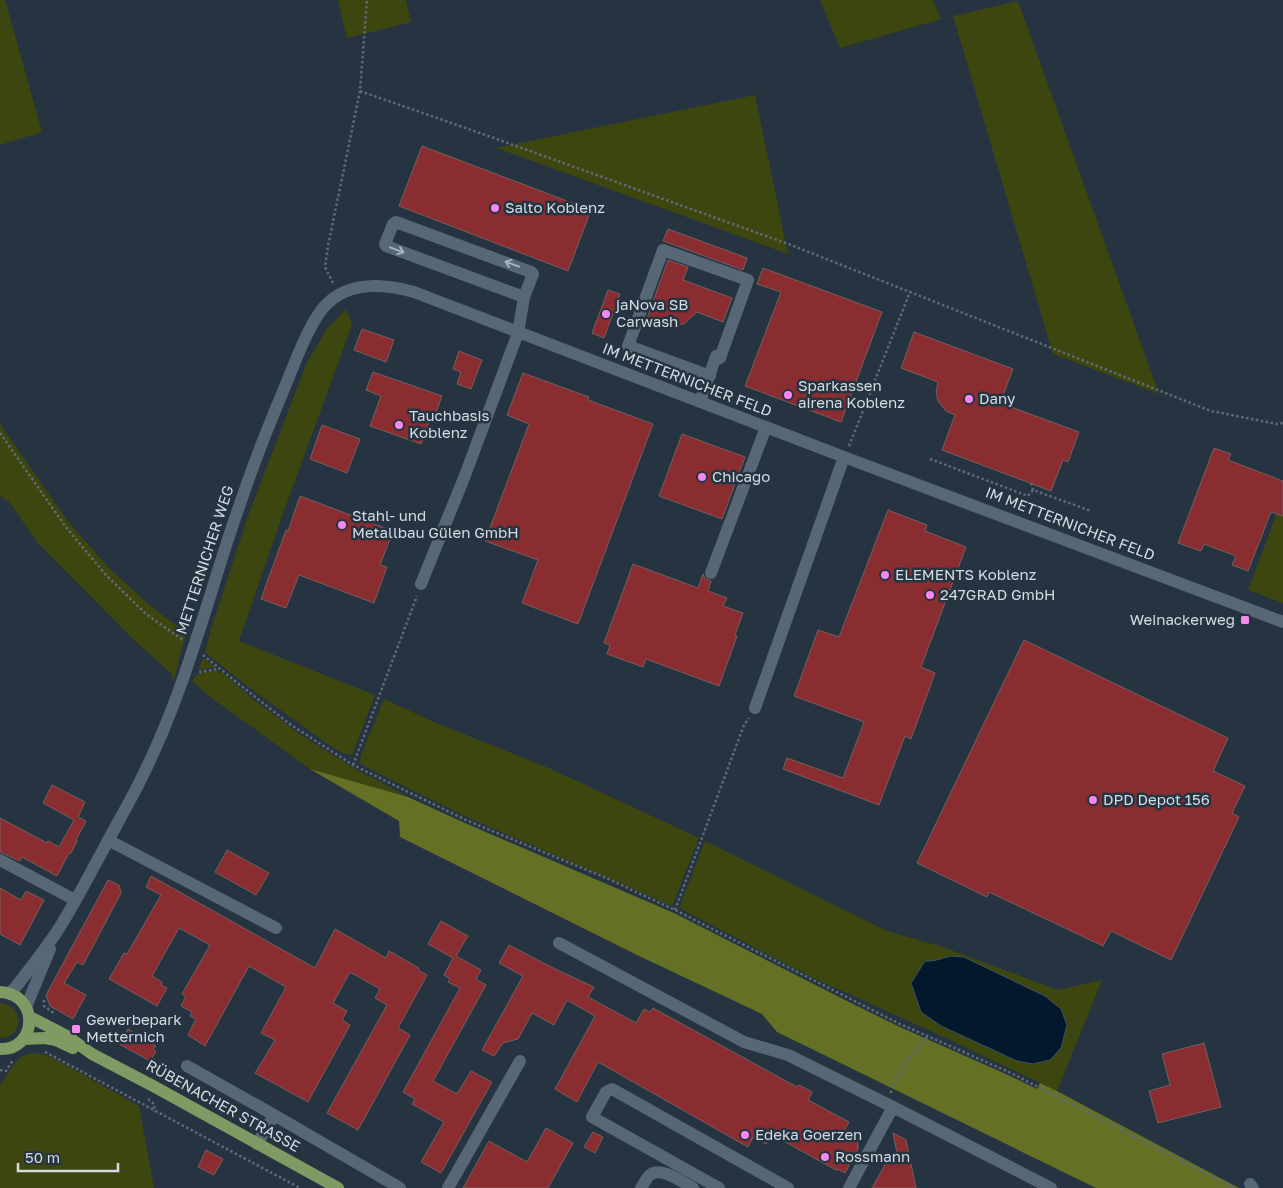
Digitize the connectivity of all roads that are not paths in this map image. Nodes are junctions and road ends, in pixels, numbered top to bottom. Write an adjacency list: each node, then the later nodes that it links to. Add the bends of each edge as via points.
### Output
1 (339, 295): 3 (street, IM METTERNICHER FELD, via 360,287 399,288); 12 (street, METTERNICHER WEG, via 316,318 289,375 239,505 171,711 142,777)
2 (524, 297): 2 (street, one-way to 2, via 532,272 396,222 393,224 386,246); 3 (street)
3 (518, 333): 5 (street, IM METTERNICHER FELD); 9 (street)
4 (710, 376): 4 (street, via 628,346 663,250 748,280 720,358 716,356); 5 (street)
5 (700, 402): 6 (street, IM METTERNICHER FELD)
6 (766, 427): 7 (street, IM METTERNICHER FELD); 8 (street)
7 (844, 457): 10 (street, IM METTERNICHER FELD); 11 (street)
8 (711, 573)
9 (421, 584)
10 (1283, 622)
11 (755, 708)
12 (108, 840): 14 (street, METTERNICHER WEG); 15 (street)
13 (0, 860): 14 (street)
14 (75, 900): 16 (street, METTERNICHER WEG)
15 (276, 928)
16 (55, 934): 18 (street, METTERNICHER WEG, via 15,988); 19 (street, METTERNICHER WEG)
17 (559, 944): 25 (street, via 744,1042 788,1055)
18 (4, 992): 19 (main road, RÜBENACHER STRASSE, via 16,996)
19 (28, 1012): 20 (main road, via 30,1025); 22 (main road, RÜBENACHER STRASSE)
20 (23, 1039): 21 (main road, RÜBENACHER STRASSE); 22 (main road, RÜBENACHER STRASSE, via 45,1038)
21 (1, 1051)
22 (92, 1054): 27 (main road, RÜBENACHER STRASSE)
23 (520, 1061): 30 (street)
24 (187, 1066): 26 (street, RÜBENACHER STRASSE)
25 (893, 1107): 35 (street); 36 (street)
26 (274, 1115): 27 (street); 29 (street, RÜBENACHER STRASSE)
27 (257, 1144): 28 (main road, RÜBENACHER STRASSE)
28 (338, 1188)
29 (400, 1188)
30 (448, 1188)
31 (641, 1188): 32 (street, via 652,1173 664,1172)
32 (693, 1188)
33 (719, 1188): 34 (street, via 592,1117 606,1092 612,1089)
34 (788, 1188)
35 (849, 1188)
36 (1051, 1188)

